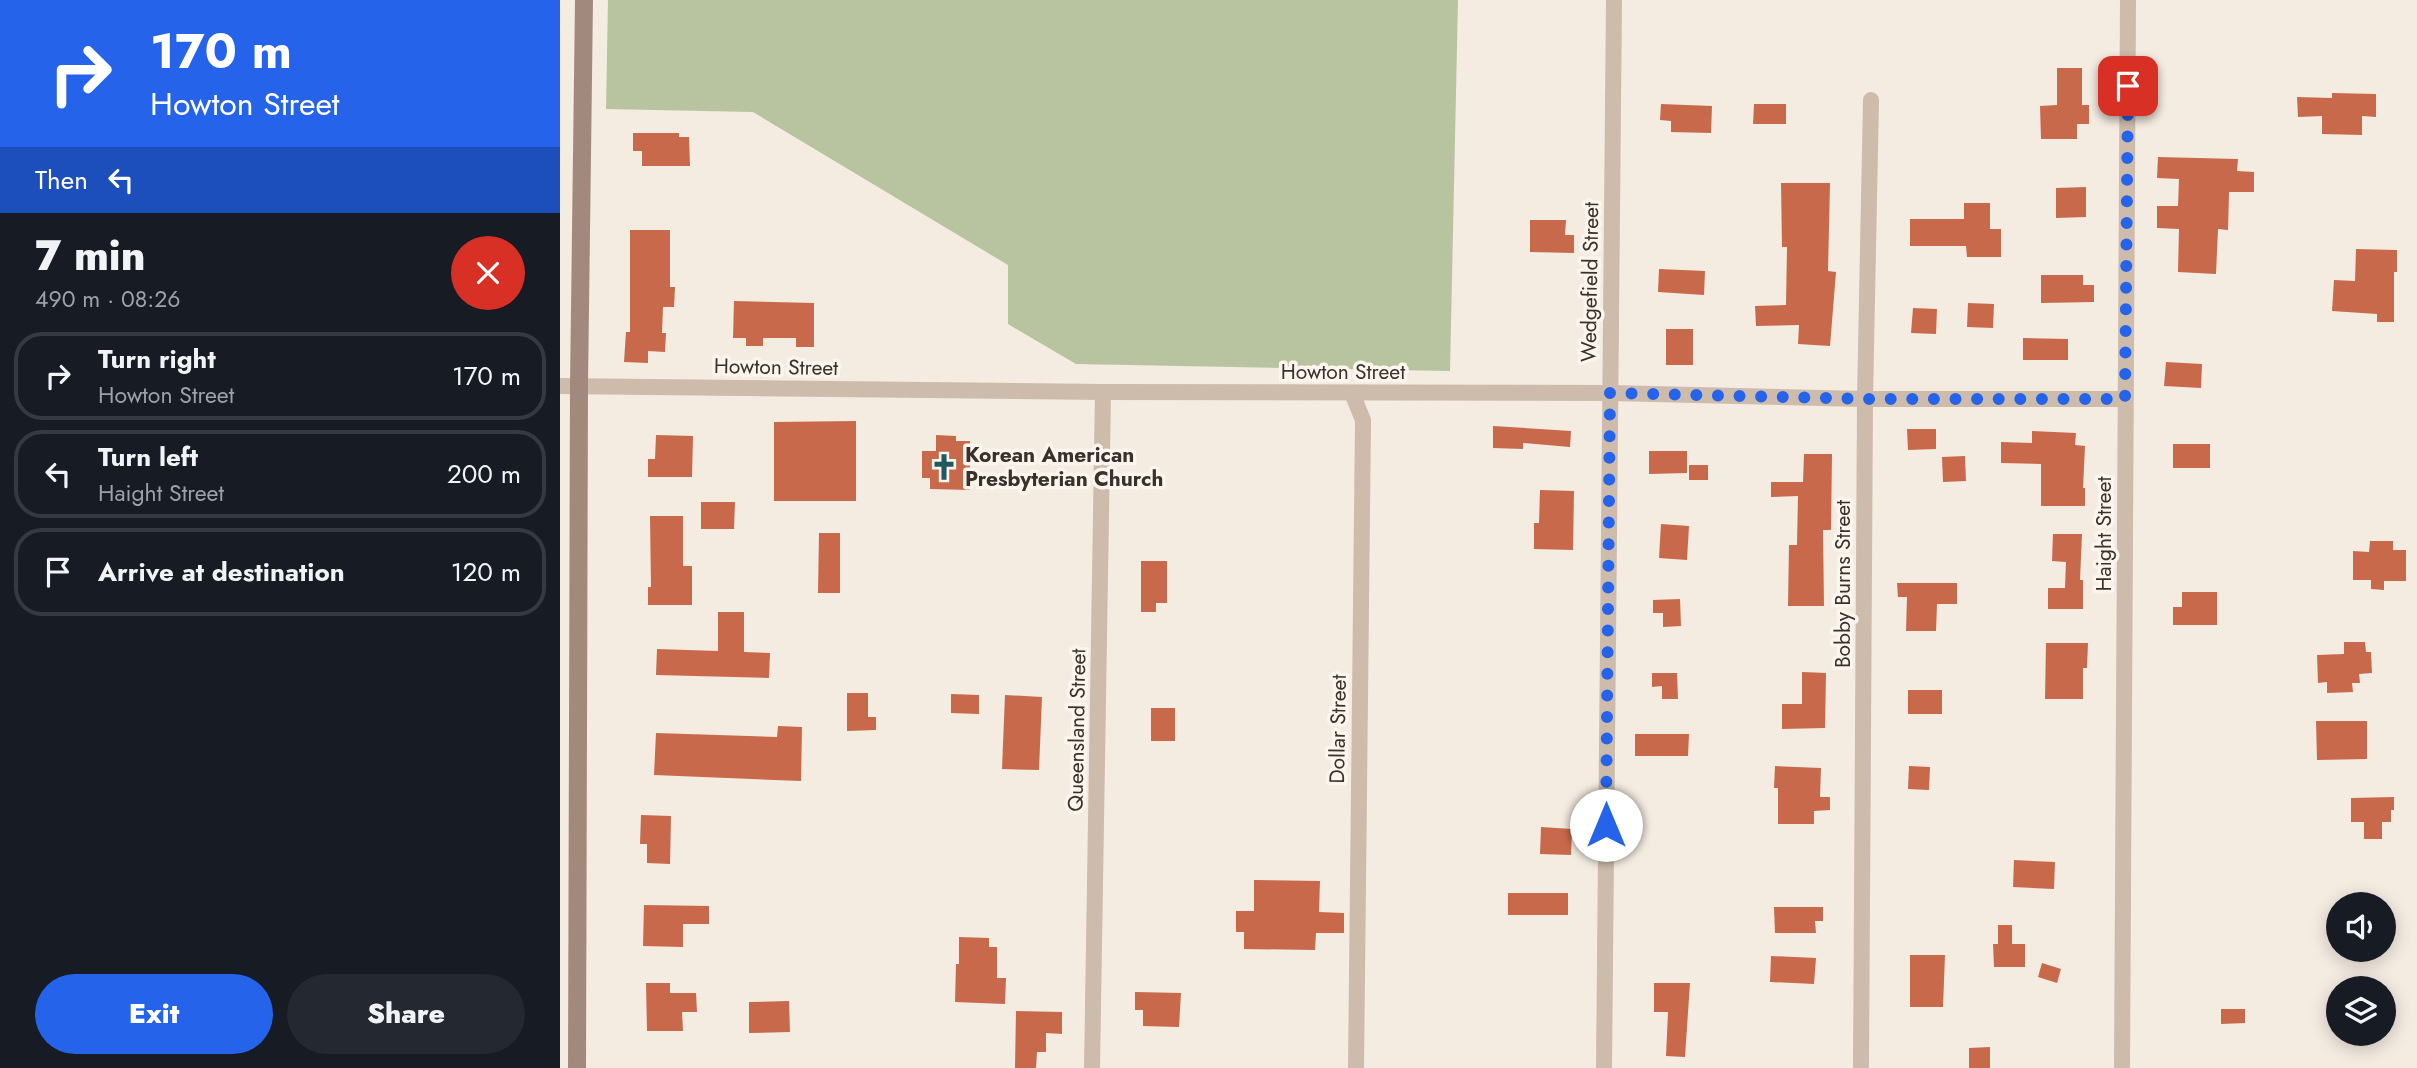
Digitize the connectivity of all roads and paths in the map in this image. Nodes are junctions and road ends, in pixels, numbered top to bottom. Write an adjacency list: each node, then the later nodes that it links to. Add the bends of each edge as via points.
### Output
1 (584, 0): 6 (street)
2 (1614, 0): 9 (street, Wedgefield Street)
3 (2129, 0): 11 (street, Haight Street)
4 (1871, 100): 10 (street, Bobby Burns Street)
5 (560, 386): 6 (street, Howton Street)
6 (579, 386): 7 (street, Howton Street); 12 (street)
7 (1103, 392): 8 (street, Howton Street); 13 (street, Queensland Street)
8 (1352, 393): 9 (street, Howton Street); 14 (street, Dollar Street, via 1363,420)
9 (1610, 393): 10 (street, Howton Street); 15 (street, Wedgefield Street)
10 (1865, 399): 11 (street, Howton Street); 16 (street, Bobby Burns Street)
11 (2125, 399): 17 (street, Haight Street)
12 (577, 1068)
13 (1092, 1068)
14 (1356, 1068)
15 (1604, 1068)
16 (1861, 1068)
17 (2122, 1068)

